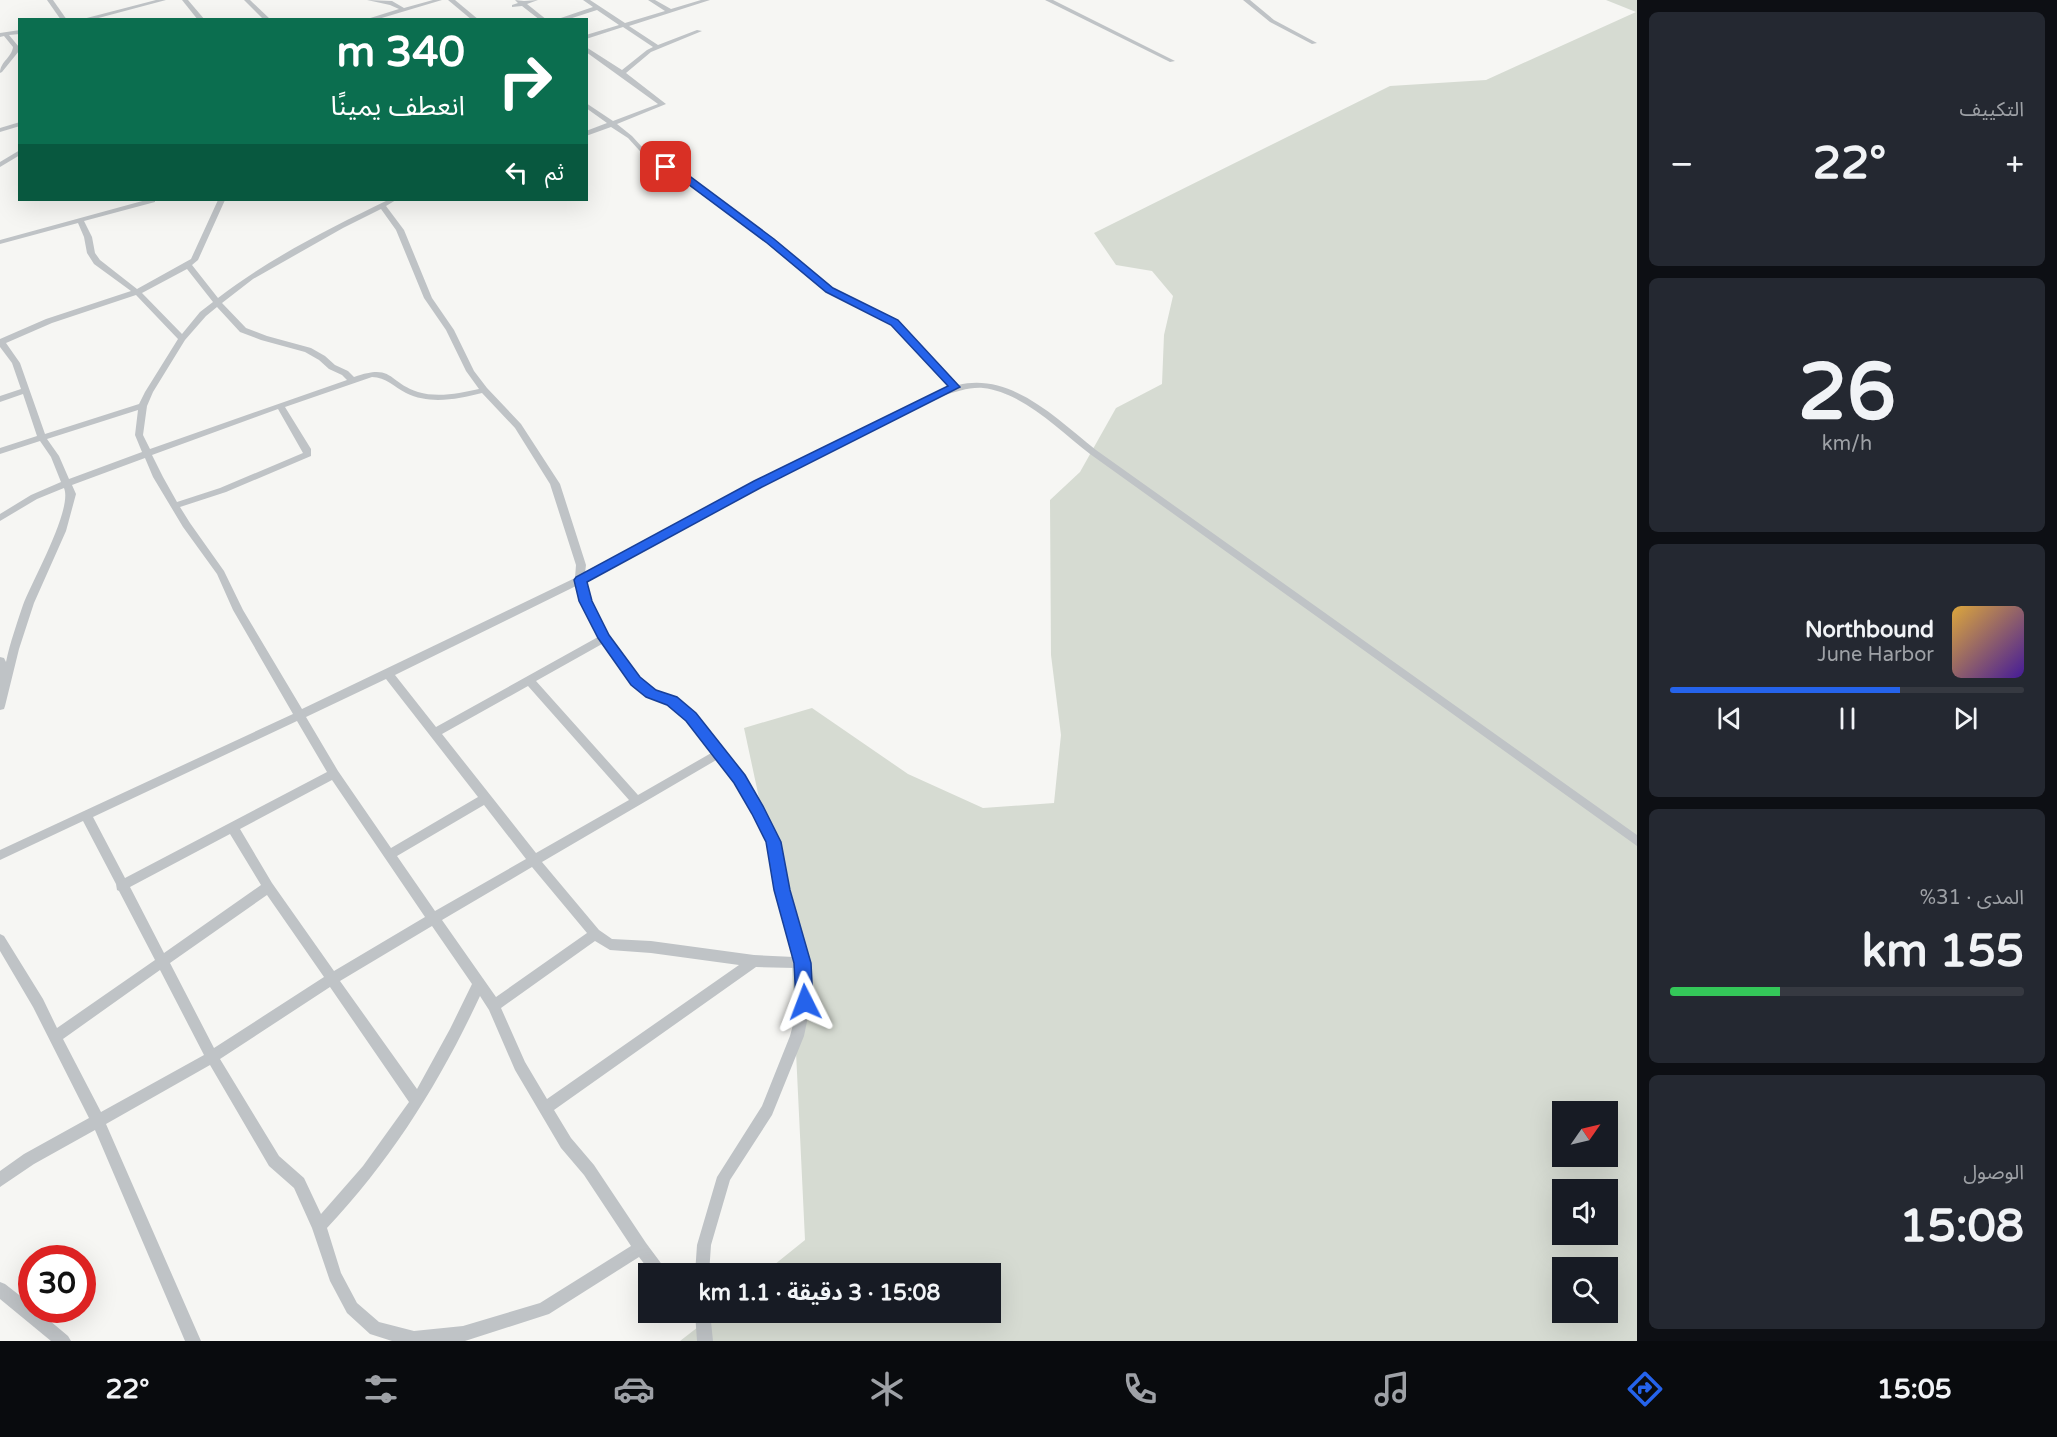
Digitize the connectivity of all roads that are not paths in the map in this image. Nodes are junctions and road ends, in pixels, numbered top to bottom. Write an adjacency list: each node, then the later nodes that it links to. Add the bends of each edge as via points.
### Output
1 (50, 0): 19 (street)
2 (163, 0): 20 (street)
3 (185, 0): 21 (street)
4 (247, 0): 22 (street)
5 (370, 0): 17 (street)
6 (438, 0): 17 (street)
7 (451, 0): 24 (street)
8 (535, 0): 14 (street)
9 (585, 0): 16 (street)
10 (651, 0): 18 (street)
11 (706, 0): 18 (street)
12 (1048, 0): 35 (street)
13 (1246, 0): 32 (street, via 1272,21)
14 (521, 2): 15 (street); 25 (street)
15 (514, 6)
16 (597, 8): 26 (street); 27 (street)
17 (404, 9): 23 (street)
18 (670, 11): 27 (street)
19 (63, 18)
20 (88, 18)
21 (200, 18)
22 (266, 18)
23 (374, 18)
24 (474, 18)
25 (541, 18)
26 (564, 18)
27 (624, 25): 31 (street); 33 (street)
28 (699, 31): 33 (street)
29 (18, 32): 30 (street)
30 (2, 35): 36 (street, via 16,51)
31 (588, 36)
32 (1314, 43)
33 (657, 47): 37 (street)
34 (588, 50): 37 (street)
35 (1172, 61)
36 (0, 71)
37 (622, 73): 39 (street, via 663,104)
38 (588, 106): 39 (street)
39 (611, 123): 42 (street); 57 (street, via 651,160 681,174 830,290 894,322)
40 (16, 125): 41 (street)
41 (0, 130)
42 (588, 133)
43 (18, 153): 44 (street)
44 (0, 165)
45 (148, 201): 49 (street)
46 (222, 201): 51 (street, via 204,241)
47 (391, 201): 48 (street)
48 (382, 205): 53 (street, via 250,278); 59 (street, via 399,230 428,298)
49 (80, 220): 50 (street); 52 (street, via 97,262)
50 (0, 242)
51 (188, 265): 52 (street); 53 (street)
52 (137, 292): 54 (street); 55 (street)
53 (219, 301): 54 (street); 56 (street, via 243,330 308,350)
54 (182, 339): 61 (street)
55 (0, 342): 58 (street, via 16,363)
56 (352, 380): 59 (street, via 380,373 413,393 444,397); 62 (street)
57 (955, 387): 69 (street, via 758,484); 84 (street, via 995,386 1024,400)
58 (26, 390): 60 (street); 63 (street)
59 (484, 390): 69 (street, via 518,426 555,484 581,565)
60 (0, 399)
61 (143, 406): 63 (street); 65 (street, via 139,435)
62 (280, 406): 65 (street); 67 (street, via 308,454)
63 (42, 438): 64 (street); 66 (street)
64 (0, 451)
65 (146, 454): 66 (street); 67 (street)
66 (67, 483): 68 (street); 74 (street, via 70,505 30,603)
67 (175, 506): 76 (street, via 221,573)
68 (0, 518)
69 (580, 580): 70 (street, via 585,601); 72 (street)
70 (604, 638): 73 (street); 78 (street, via 635,681 651,694 672,701 691,717)
71 (0, 661): 74 (street)
72 (388, 674): 76 (street); 77 (street)
73 (529, 680): 77 (street); 81 (street)
74 (6, 683): 75 (street)
75 (0, 706)
76 (298, 714): 79 (street); 82 (street)
77 (435, 733): 80 (street)
78 (720, 753): 81 (street); 95 (street, via 740,779 774,842 782,890)
79 (334, 774): 83 (street); 86 (street)
80 (485, 798): 86 (street); 87 (street)
81 (637, 801): 87 (street)
82 (86, 815): 85 (street); 88 (street)
83 (232, 827): 88 (street); 89 (street)
84 (1637, 841)
85 (0, 855)
86 (389, 855): 90 (street)
87 (534, 861): 90 (street); 91 (street)
88 (121, 886): 94 (street)
89 (268, 887): 94 (street); 96 (street)
90 (432, 919): 96 (street); 97 (street)
91 (595, 934): 93 (street, via 610,944); 98 (street)
92 (1, 944): 99 (street)
93 (754, 962): 95 (street); 102 (street)
94 (164, 963): 99 (street); 100 (street)
95 (802, 963): 108 (street, via 805,1002 797,1036 767,1110 724,1177 704,1245)
96 (332, 979): 100 (street); 101 (street)
97 (478, 985): 98 (street); 101 (street, via 455,1037)
98 (494, 1006): 102 (street, via 520,1066)
99 (55, 1036): 103 (street)
100 (212, 1057): 103 (street); 105 (street, via 274,1161 299,1183)
101 (416, 1100): 105 (street, via 368,1171)
102 (544, 1108): 106 (street)
103 (98, 1120): 104 (street); 112 (street)
104 (0, 1180)
105 (319, 1226): 106 (street, via 335,1276 352,1308 375,1329 414,1339 463,1334 544,1309)
106 (641, 1248): 107 (street)
107 (653, 1263)
108 (703, 1263)
109 (0, 1289): 111 (street)
110 (700, 1323): 113 (street)
111 (63, 1341)
112 (193, 1341)
113 (705, 1341)

